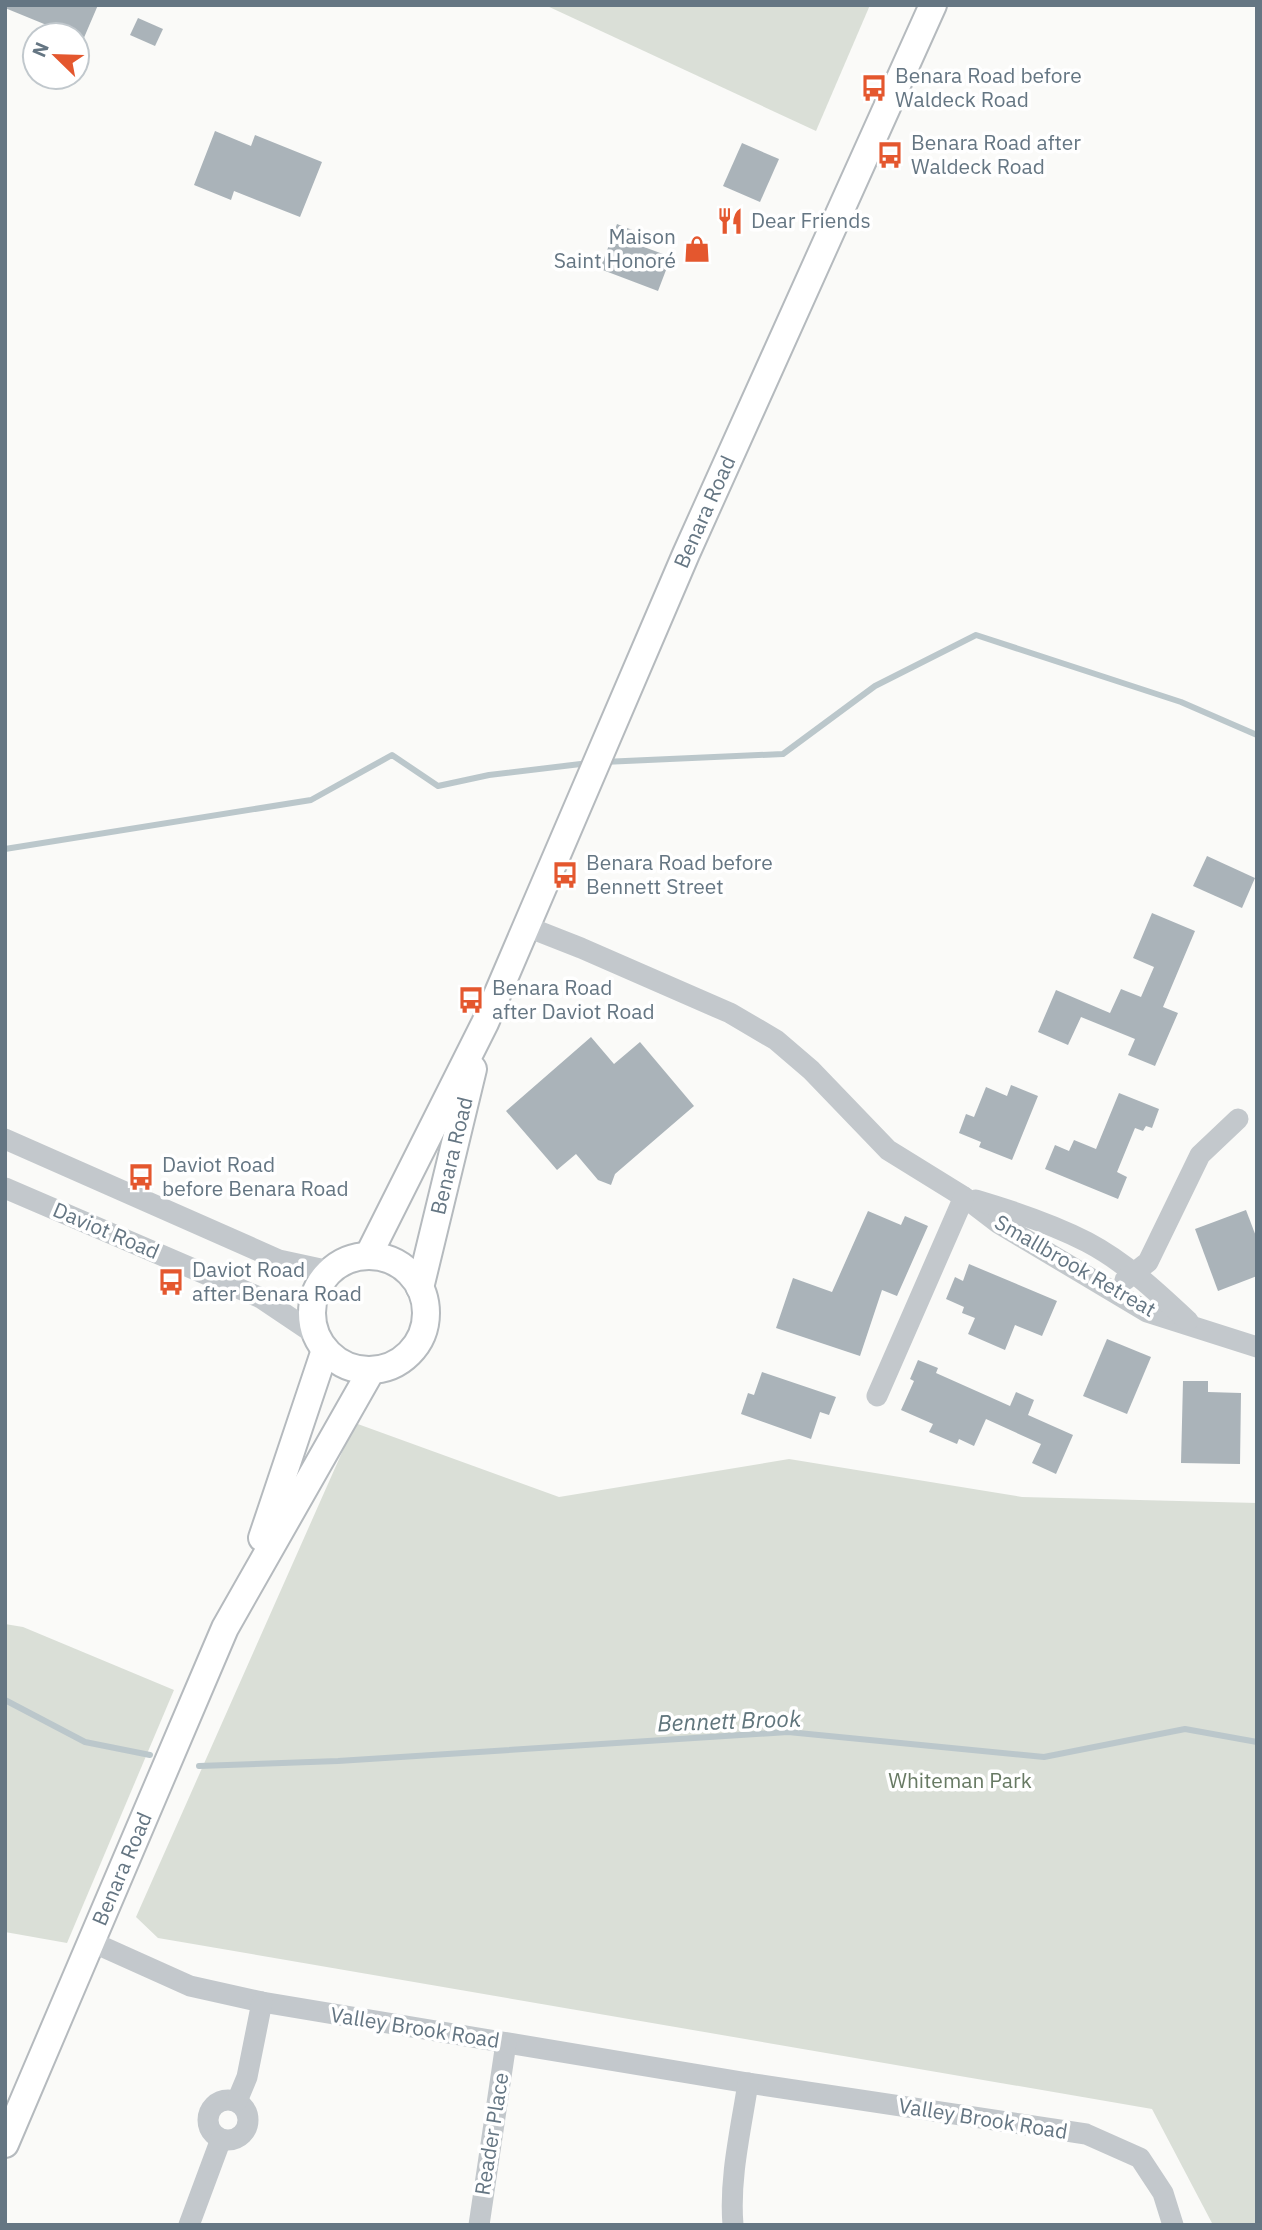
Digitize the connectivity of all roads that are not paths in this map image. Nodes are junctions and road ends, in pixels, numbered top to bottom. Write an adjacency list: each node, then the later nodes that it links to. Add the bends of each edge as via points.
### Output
1 (933, 5): 2 (main road, Benara Road)
2 (525, 926): 3 (main road, Benara Road); 7 (street, Smallbrook Retreat, via 730,1013 776,1040 888,1150)
3 (485, 1023): 8 (main road, Benara Road); 11 (main road, Benara Road)
4 (1238, 1119): 10 (street, via 1200,1155 1149,1262)
5 (5, 1139): 9 (street, Daviot Road, via 279,1259)
6 (5, 1188): 14 (street, Daviot Road, via 261,1298)
7 (964, 1197): 10 (street, Smallbrook Retreat, via 1012,1210 1087,1242); 12 (street, Smallbrook Retreat, via 998,1223); 17 (street)
8 (368, 1256): 9 (main road); 11 (main road, via 398,1264)
9 (330, 1271): 14 (main road, via 313,1301 312,1318)
10 (1134, 1273): 12 (street); 13 (street, Smallbrook Retreat)
11 (420, 1288): 16 (main road, via 426,1316 413,1350 400,1362)
12 (1111, 1290): 13 (street, Smallbrook Retreat, via 1147,1312)
13 (1191, 1324): 15 (street, Smallbrook Retreat)
14 (320, 1343): 16 (main road, via 338,1362); 18 (main road, Benara Road)
15 (1257, 1347)
16 (371, 1371): 18 (main road, Benara Road)
17 (877, 1396)
18 (242, 1596): 19 (main road, Benara Road)
19 (92, 1942): 20 (street, Valley Brook Road, via 190,1986); 23 (main road, Benara Road)
20 (262, 2002): 21 (street, Valley Brook Road); 24 (street, via 247,2077 237,2101 223,2100 208,2115 210,2130 221,2139)
21 (506, 2042): 22 (street, Valley Brook Road); 25 (street, Reader Place)
22 (748, 2083): 26 (street); 27 (street, Valley Brook Road, via 1086,2134 1140,2158 1163,2193)
23 (5, 2144)
24 (189, 2225)
25 (479, 2225)
26 (733, 2225)
27 (1173, 2225)

